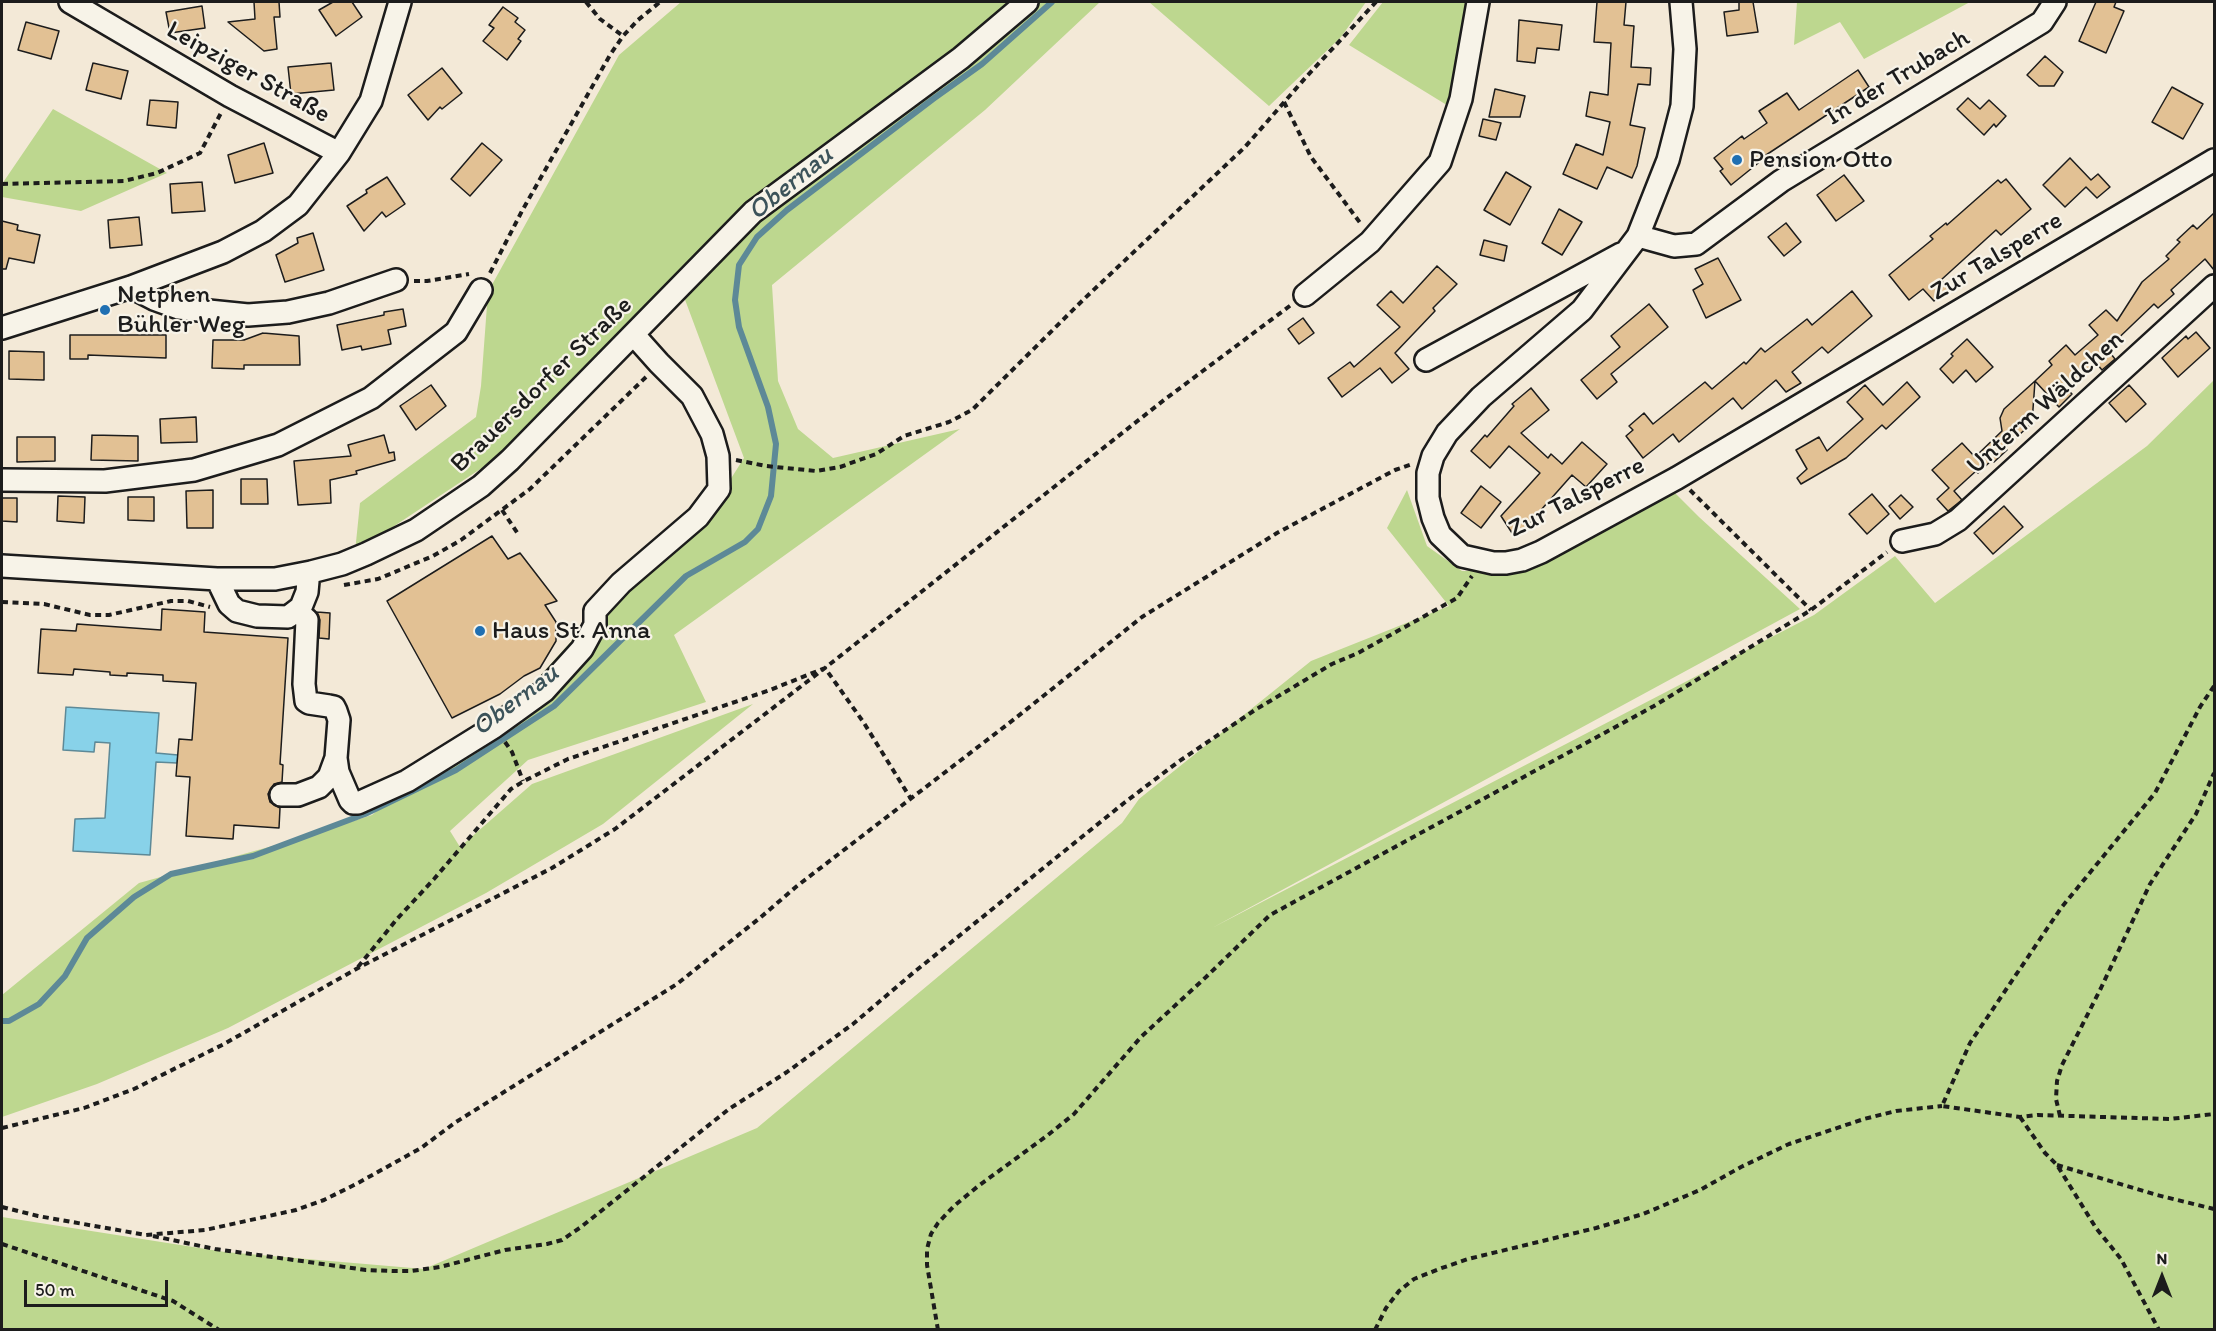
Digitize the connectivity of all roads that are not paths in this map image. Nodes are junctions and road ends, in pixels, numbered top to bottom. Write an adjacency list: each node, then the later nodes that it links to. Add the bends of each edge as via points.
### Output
1 (70, 2): 7 (street, Leipziger Straße, via 230,96)
2 (400, 2): 7 (street, via 371,101)
3 (1027, 2): 16 (street, Brauersdorfer Straße, via 961,58 753,213)
4 (1478, 2): 14 (street, via 1461,99 1440,162 1373,239)
5 (1681, 2): 9 (street, Zur Talsperre, via 1685,49 1682,106 1668,160)
6 (2055, 2): 9 (street, In der Trubach, via 2042,22 1781,181 1696,244)
7 (339, 153): 12 (street, via 298,205 263,231 223,252)
8 (2214, 160): 9 (street, Zur Talsperre, via 1677,478 1541,552 1506,563 1462,556 1451,548 1436,526 1428,498 1433,456 1447,433 1480,397 1582,310)
9 (1632, 243): 17 (street)
10 (396, 279): 12 (street, via 330,303 248,315 179,308)
11 (2214, 286): 19 (street, Unterm Wäldchen, via 1958,519 1935,534)
12 (131, 288): 15 (street)
13 (481, 290): 18 (street, via 456,332 371,398 278,445 194,470 105,481)
14 (1305, 295)
15 (2, 328)
16 (634, 335): 21 (street, Brauersdorfer Straße, via 481,486 416,530 366,554); 24 (street, via 692,396 712,434 718,456 719,489 698,517 621,583 595,611 595,626 582,649 544,691 448,756 358,803 350,800)
17 (1426, 360)
18 (2, 480)
19 (1902, 541)
20 (2, 567): 22 (street, Brauersdorfer Straße)
21 (307, 573): 22 (street, Brauersdorfer Straße, via 275,579); 23 (street, via 307,592)
22 (217, 579): 23 (street, via 229,604 237,611 281,617)
23 (297, 611): 24 (street, via 308,620 305,697 309,703 334,707 339,720)
24 (336, 758): 25 (street, via 329,777 319,787 309,793)
25 (281, 795)

